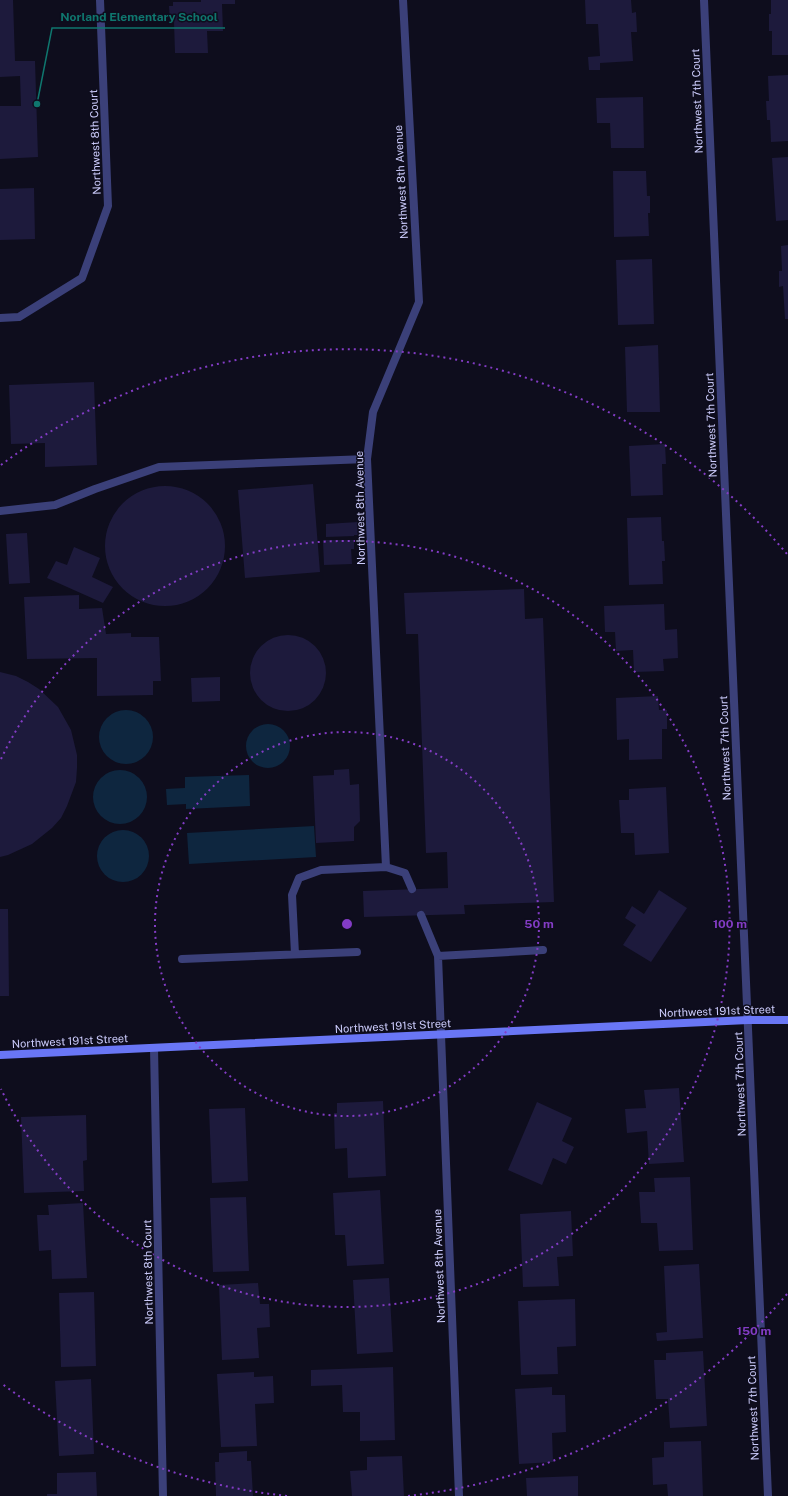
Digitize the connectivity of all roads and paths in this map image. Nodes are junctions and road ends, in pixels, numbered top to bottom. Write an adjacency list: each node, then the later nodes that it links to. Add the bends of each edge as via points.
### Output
1 (100, 0): 4 (street, Northwest 8th Court, via 108,206 82,278 19,317)
2 (403, 0): 5 (street, Northwest 8th Avenue, via 419,302 373,412)
3 (704, 0): 15 (street, Northwest 7th Court)
4 (0, 318)
5 (367, 459): 6 (street, via 159,467 55,504); 7 (street, Northwest 8th Avenue)
6 (0, 511)
7 (386, 866): 8 (street, via 405,873); 12 (street, via 321,870 299,878 292,895)
8 (412, 889)
9 (421, 915): 13 (street)
10 (543, 950): 13 (street)
11 (357, 952): 12 (street)
12 (295, 954): 14 (street)
13 (438, 956): 17 (street, Northwest 8th Avenue)
14 (182, 959)
15 (748, 1020): 16 (street, Northwest 191st Street); 17 (street, Northwest 191st Street); 22 (street, Northwest 7th Court)
16 (788, 1020)
17 (441, 1035): 18 (street, Northwest 191st Street); 21 (street, Northwest 8th Avenue)
18 (154, 1048): 19 (street, Northwest 191st Street); 20 (street, Northwest 8th Court)
19 (0, 1055)
20 (163, 1496)
21 (459, 1496)
22 (768, 1496)

